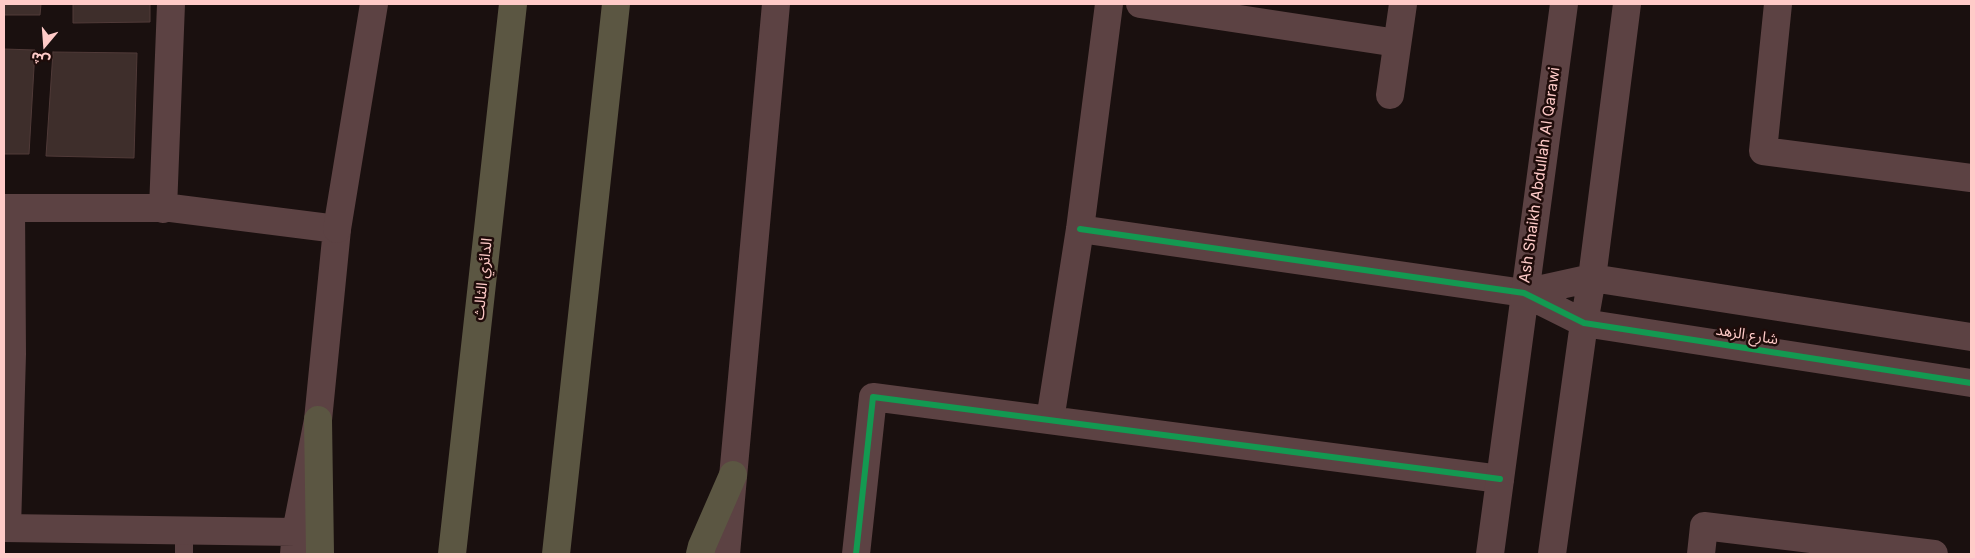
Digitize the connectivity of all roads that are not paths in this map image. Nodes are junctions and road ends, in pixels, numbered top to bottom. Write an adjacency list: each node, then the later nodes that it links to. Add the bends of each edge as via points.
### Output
1 (171, 4): 16 (street)
2 (374, 4): 17 (street)
3 (513, 4): 32 (highway, الدائري الثالث)
4 (616, 4): 33 (highway)
5 (776, 4): 26 (street)
6 (1109, 4): 18 (street)
7 (1140, 4): 12 (street)
8 (1403, 4): 12 (street)
9 (1564, 4): 20 (street, Ash Shaikh Abdullah Al Qarawi)
10 (1627, 4): 19 (street)
11 (1778, 4): 14 (street, via 1763,151)
12 (1398, 43): 13 (street)
13 (1390, 95)
14 (1971, 178)
15 (7, 208): 16 (street); 28 (street, via 12,354)
16 (163, 208): 17 (street)
17 (337, 229): 24 (street)
18 (1080, 230): 20 (street); 25 (street)
19 (1592, 278): 20 (street); 21 (street); 22 (street)
20 (1524, 293): 21 (street, شارع الزهد); 27 (street, Ash Shaikh Abdullah Al Qarawi)
21 (1584, 322): 23 (street, شارع الزهد); 38 (street)
22 (1971, 337)
23 (1971, 383)
24 (318, 420): 30 (street); 31 (highway)
25 (1050, 420): 27 (street); 36 (street, via 873,397)
26 (733, 475): 34 (highway); 35 (street)
27 (1500, 479): 37 (street, Ash Shaikh Abdullah Al Qarawi)
28 (5, 528): 29 (street)
29 (184, 543): 30 (street)
30 (295, 543)
31 (320, 554)
32 (452, 554)
33 (556, 554)
34 (700, 554)
35 (726, 554)
36 (856, 554)
37 (1490, 554)
38 (1552, 554)
39 (1701, 554): 40 (street, via 1704,526)
40 (1934, 554)

